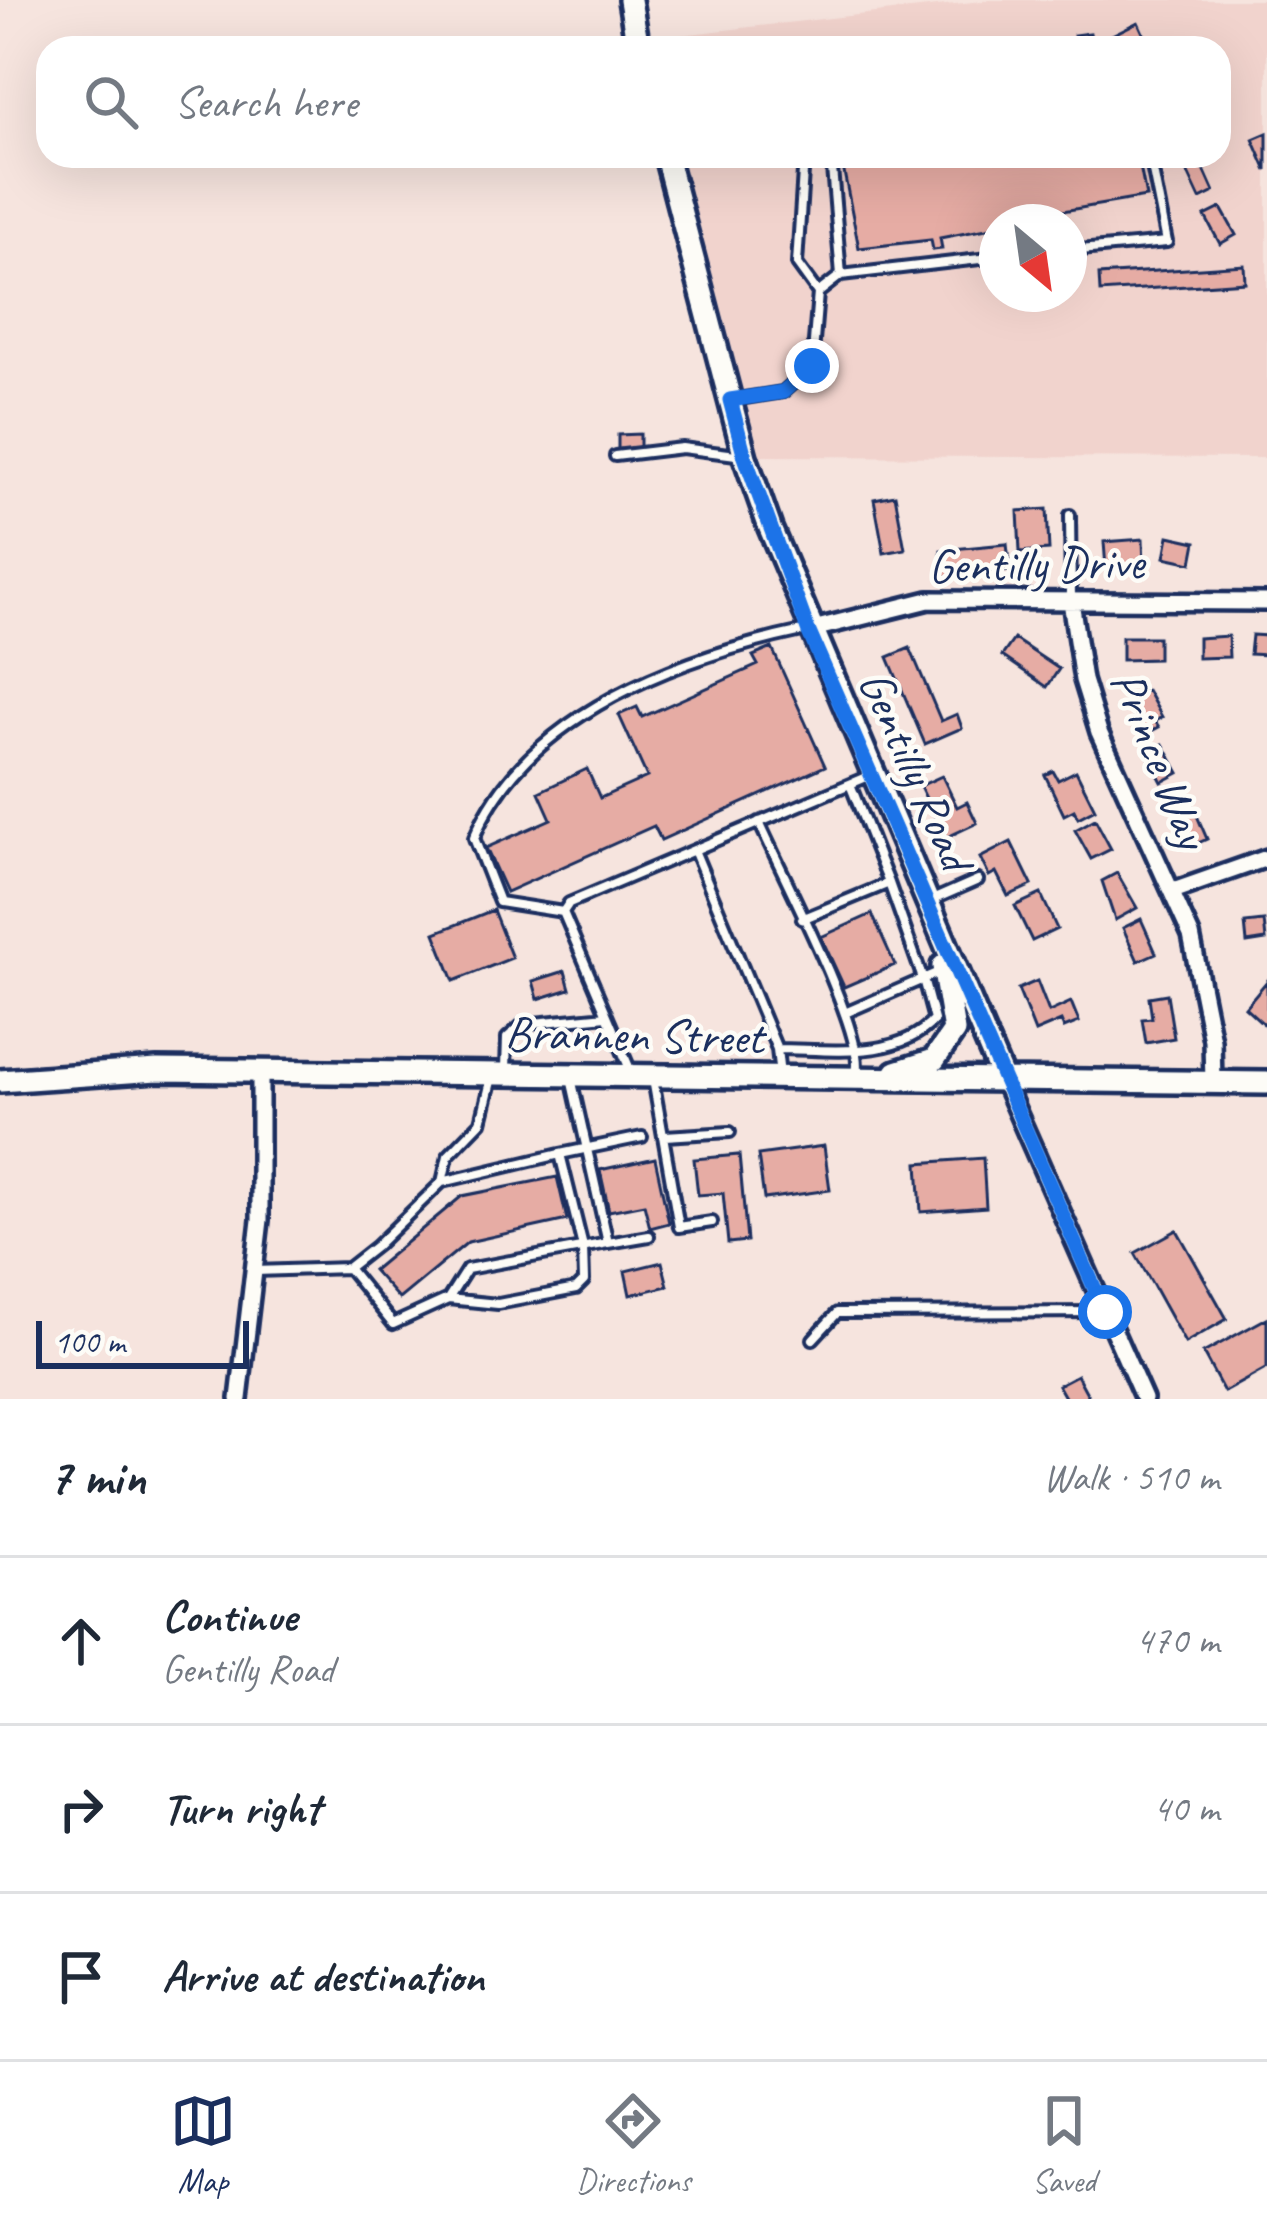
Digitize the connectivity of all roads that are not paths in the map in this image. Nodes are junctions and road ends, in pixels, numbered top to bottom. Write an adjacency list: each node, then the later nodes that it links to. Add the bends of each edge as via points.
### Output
1 (630, 0): 2 (street)
2 (636, 36)
3 (669, 168): 11 (street, Gentilly Road)
4 (803, 168): 10 (lane, via 797,264)
5 (832, 168): 9 (lane)
6 (1152, 168): 7 (lane, via 1167,242)
7 (1087, 249)
8 (979, 259): 9 (lane)
9 (841, 275): 10 (lane)
10 (818, 293): 11 (lane, via 812,366 783,392)
11 (730, 400): 13 (street, Gentilly Road)
12 (615, 456): 13 (lane, via 682,448)
13 (745, 457): 17 (street, Gentilly Road)
14 (1070, 515): 15 (lane)
15 (1071, 601): 16 (street, Gentilly Drive); 17 (street, Gentilly Drive, via 929,600); 26 (street, Prince Way, via 1099,732)
16 (1267, 602)
17 (808, 630): 18 (street, Gentilly Road); 28 (lane, via 736,645 561,725 488,804 474,838 499,902)
18 (872, 774): 19 (lane); 22 (street, Gentilly Road)
19 (850, 784): 20 (lane); 25 (lane)
20 (759, 822): 21 (lane); 29 (lane)
21 (694, 850): 28 (lane, via 627,875); 33 (lane)
22 (908, 856): 27 (street, Gentilly Road); 30 (street)
23 (1267, 858): 26 (street)
24 (978, 880): 27 (lane)
25 (889, 883): 29 (lane); 30 (lane)
26 (1173, 891): 43 (street, Prince Way, via 1204,984)
27 (928, 902): 42 (street, Gentilly Road)
28 (563, 912): 32 (lane)
29 (802, 919): 31 (lane)
30 (934, 975): 31 (lane); 34 (lane, via 934,1020); 40 (street, via 955,1014 943,1051 920,1068)
31 (845, 1012): 34 (lane)
32 (607, 1016): 36 (lane, via 523,1024 507,1038); 38 (lane)
33 (777, 1049): 34 (lane); 39 (lane)
34 (859, 1051): 40 (lane)
35 (260, 1072): 36 (street, Brannen Street); 41 (street, Brannen Street); 56 (street)
36 (500, 1075): 37 (street, Brannen Street); 50 (lane, via 481,1122 448,1156)
37 (571, 1076): 38 (street, Brannen Street); 48 (lane)
38 (644, 1077): 39 (street, Brannen Street); 46 (lane)
39 (780, 1079): 40 (street, Brannen Street)
40 (854, 1080): 42 (street, Brannen Street)
41 (0, 1082)
42 (1004, 1082): 43 (street, Brannen Street); 58 (street, Gentilly Road)
43 (1213, 1083): 44 (street, Brannen Street)
44 (1267, 1084)
45 (730, 1132): 46 (lane)
46 (665, 1136): 51 (lane, via 679,1227)
47 (642, 1137): 48 (lane)
48 (587, 1147): 49 (lane); 53 (lane)
49 (560, 1154): 50 (lane); 54 (lane)
50 (442, 1182): 55 (lane)
51 (712, 1222)
52 (649, 1236): 53 (lane)
53 (608, 1243): 54 (lane)
54 (584, 1247): 57 (lane, via 467,1269); 57 (lane, via 587,1273 576,1289 498,1304)
55 (348, 1268): 56 (lane); 57 (lane, via 393,1324)
56 (255, 1271): 60 (street)
57 (448, 1299)
58 (1105, 1312): 59 (lane, via 837,1313); 61 (street, Gentilly Road)
59 (813, 1339)
60 (239, 1399)
61 (1144, 1399)

